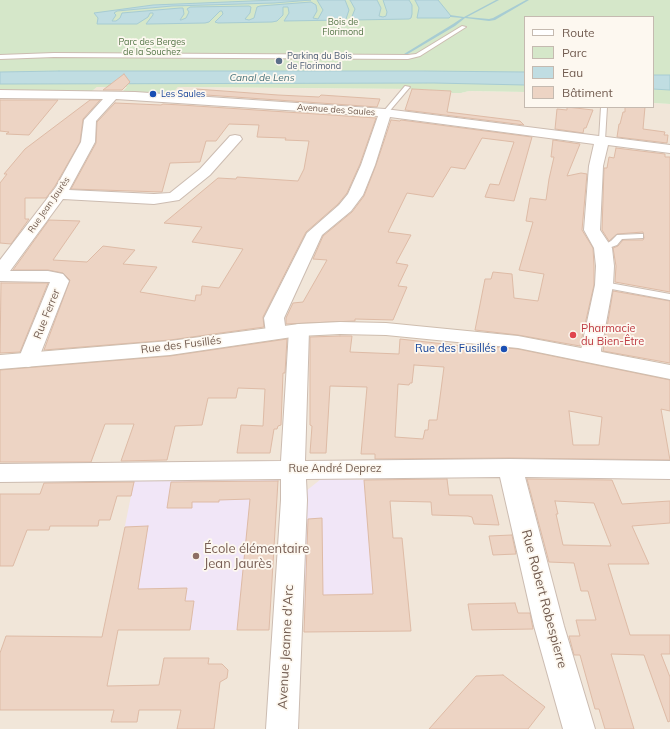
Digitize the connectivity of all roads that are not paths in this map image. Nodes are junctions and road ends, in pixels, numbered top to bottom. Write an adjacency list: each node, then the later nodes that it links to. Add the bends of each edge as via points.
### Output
1 (464, 27): 2 (lane, via 418,55 408,57)
2 (0, 57)
3 (407, 87): 7 (lane)
4 (0, 94): 5 (street, Avenue des Saules)
5 (114, 95): 7 (street, Avenue des Saules); 11 (street, Rue Jean Jaurès, via 90,120 88,142)
6 (604, 108): 9 (lane)
7 (385, 113): 9 (street, Avenue des Saules); 19 (street, via 355,195 345,208 315,233 274,318)
8 (235, 139): 11 (street, via 206,172 174,198 154,200)
9 (602, 140): 10 (street, Avenue des Saules); 13 (street, via 596,166 592,230)
10 (670, 149)
11 (58, 194): 14 (street, Rue Jean Jaurès)
12 (640, 236): 13 (lane, via 620,237)
13 (604, 248): 16 (street)
14 (0, 272)
15 (0, 276): 21 (street, Rue Ferrer, via 48,276 60,281)
16 (604, 285): 17 (lane); 20 (street)
17 (670, 296)
18 (299, 330): 19 (main road, Rue des Fusillés); 20 (main road, Rue des Fusillés, via 386,328 518,342); 25 (street, Avenue Jeanne d'Arc)
19 (276, 333): 21 (main road, Rue des Fusillés, via 170,348)
20 (592, 356): 23 (main road, Rue des Fusillés)
21 (28, 360): 22 (main road, Rue des Fusillés)
22 (0, 362)
23 (670, 372)
24 (510, 468): 25 (street, Rue André Deprez); 26 (street, Rue André Deprez); 29 (street, Rue Robert Robespierre, via 549,626)
25 (293, 469): 27 (street, Rue André Deprez); 28 (street, Avenue Jeanne d'Arc, via 294,500)
26 (670, 470)
27 (0, 473)
28 (282, 729)
29 (579, 729)

